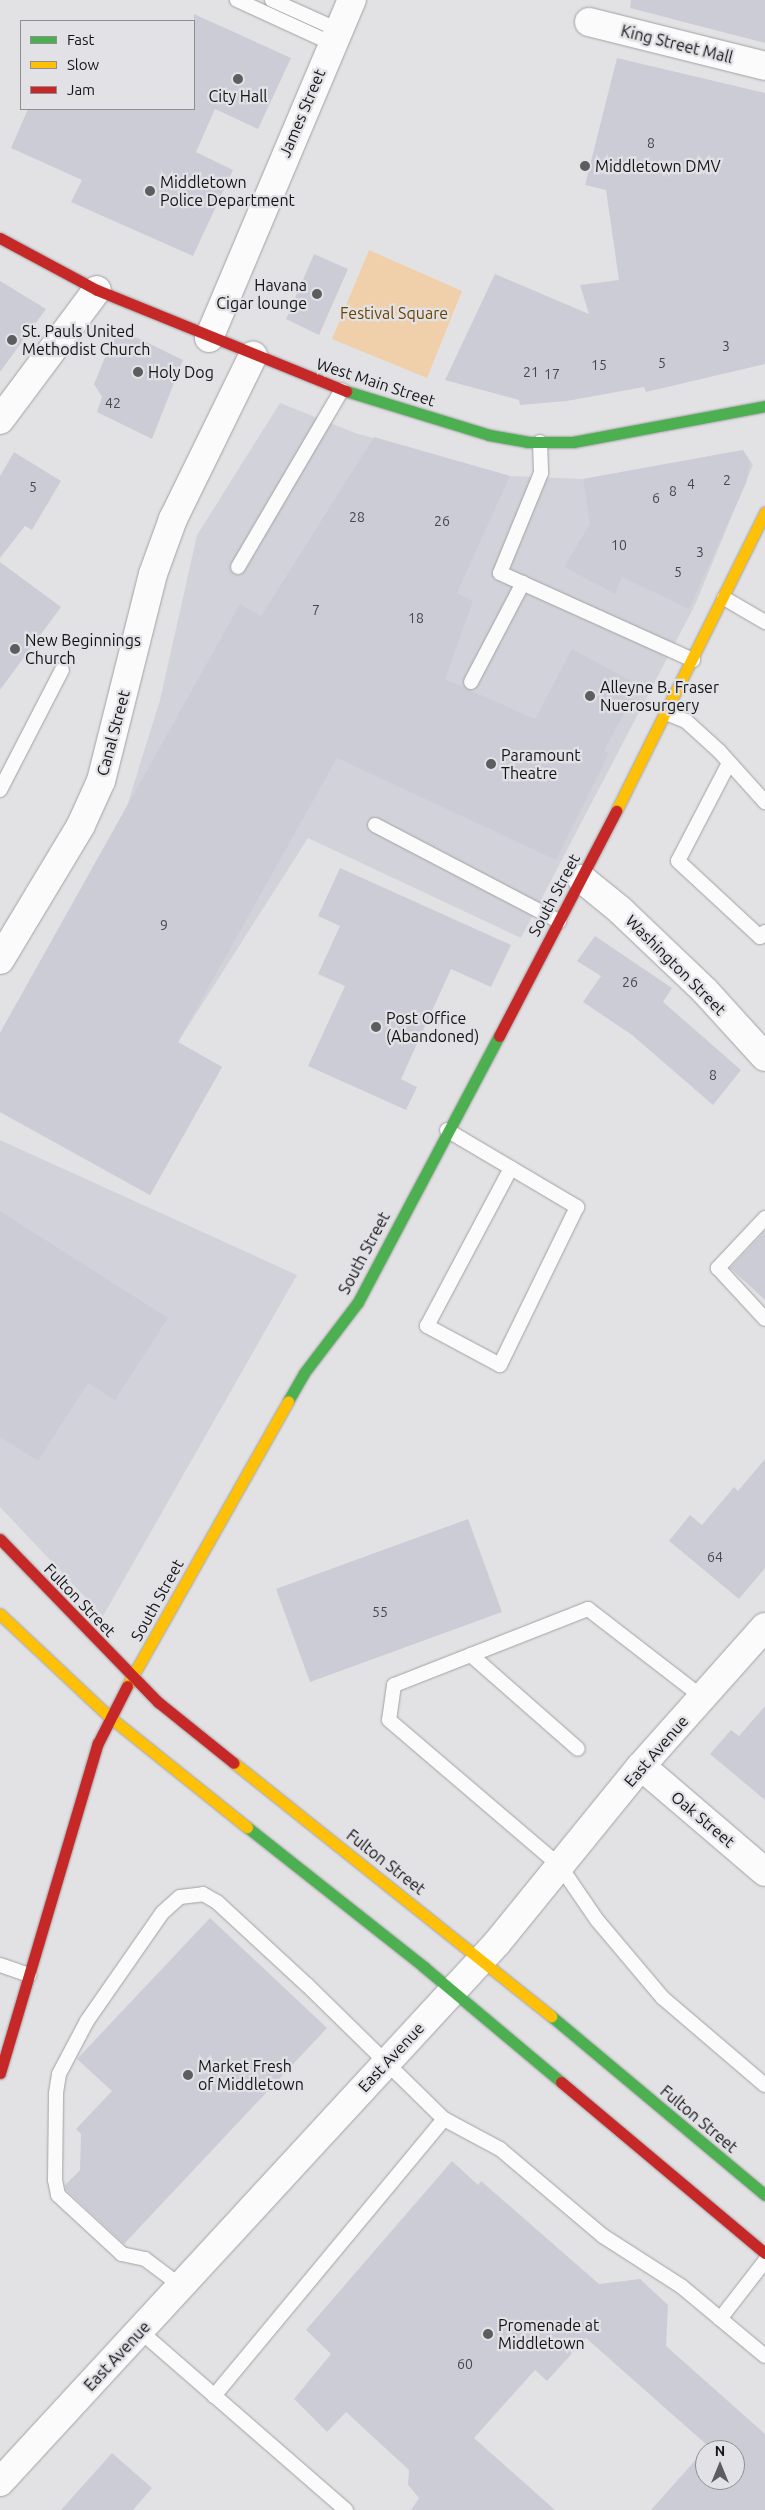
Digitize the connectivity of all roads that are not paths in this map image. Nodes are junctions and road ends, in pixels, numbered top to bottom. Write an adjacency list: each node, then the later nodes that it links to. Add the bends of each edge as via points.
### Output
1 (237, 0): 5 (lane)
2 (272, 0): 5 (lane)
3 (352, 0): 5 (street, James Street)
4 (589, 22): 6 (street, King Street Mall)
5 (335, 36): 9 (street, James Street)
6 (765, 66)
7 (0, 238): 8 (main road, West Main Street)
8 (97, 290): 9 (main road, West Main Street); 13 (street)
9 (209, 338): 10 (main road, West Main Street)
10 (253, 356): 11 (main road, West Main Street); 31 (street, Canal Street, via 173,520 153,574 101,781 81,825)
11 (342, 390): 14 (main road, West Main Street, via 490,436); 16 (lane)
12 (765, 406): 14 (main road, West Main Street, via 573,442)
13 (0, 420)
14 (540, 442): 17 (lane, via 541,473 500,573)
15 (765, 512): 18 (main road, South Street)
16 (238, 567)
17 (523, 583): 20 (lane); 22 (lane)
18 (724, 598): 19 (lane); 20 (main road, South Street)
19 (765, 622)
20 (693, 660): 23 (main road, South Street)
21 (62, 670): 25 (lane)
22 (471, 682)
23 (666, 713): 24 (lane, via 686,722); 28 (main road, South Street)
24 (729, 763): 26 (lane); 30 (lane, via 678,861 760,937)
25 (0, 790)
26 (765, 802)
27 (375, 825): 29 (lane)
28 (582, 879): 29 (main road, South Street); 32 (street, Washington Street, via 620,910 705,991)
29 (559, 921): 33 (main road, South Street)
30 (765, 932)
31 (0, 960)
32 (765, 1056)
33 (447, 1130): 34 (lane); 41 (main road, South Street, via 358,1302 304,1373 147,1648)
34 (511, 1168): 34 (lane, via 578,1207 500,1365 427,1326)
35 (765, 1218): 36 (lane, via 718,1268)
36 (765, 1319)
37 (0, 1539): 41 (main road, Fulton Street)
38 (0, 1614): 43 (main road)
39 (765, 1627): 42 (street, East Avenue)
40 (471, 1655): 42 (lane, via 588,1609); 44 (lane); 46 (lane, via 394,1685 389,1720)
41 (134, 1678): 43 (main road, South Street); 48 (main road, Fulton Street, via 158,1702)
42 (702, 1698): 45 (street, East Avenue)
43 (112, 1719): 50 (main road, South Street, via 98,1743); 51 (main road)
44 (578, 1749)
45 (641, 1766): 46 (street, East Avenue); 47 (street, Oak Street)
46 (560, 1866): 48 (street, East Avenue); 54 (lane, via 597,1920 663,1998)
47 (765, 1872)
48 (482, 1959): 51 (street, East Avenue); 56 (main road, Fulton Street)
49 (0, 1965): 50 (lane)
50 (30, 1975): 53 (main road, South Street)
51 (452, 1991): 52 (street, East Avenue); 57 (main road)
52 (388, 2061): 55 (lane, via 409,2087); 59 (street, East Avenue); 59 (lane, via 217,1902 203,1894 192,1894 180,1897 162,1913 87,2021 59,2074 55,2180 58,2195 66,2205 122,2254 145,2259)
53 (0, 2072)
54 (765, 2085)
55 (444, 2119): 60 (lane, via 500,2149 603,2236 681,2286); 63 (lane)
56 (765, 2195)
57 (765, 2253)
58 (765, 2261): 60 (lane)
59 (181, 2286): 61 (street, East Avenue)
60 (720, 2318): 62 (lane)
61 (140, 2331): 63 (lane); 64 (street, East Avenue)
62 (765, 2356)
63 (214, 2396): 65 (lane)
64 (2, 2482)
65 (346, 2510)

